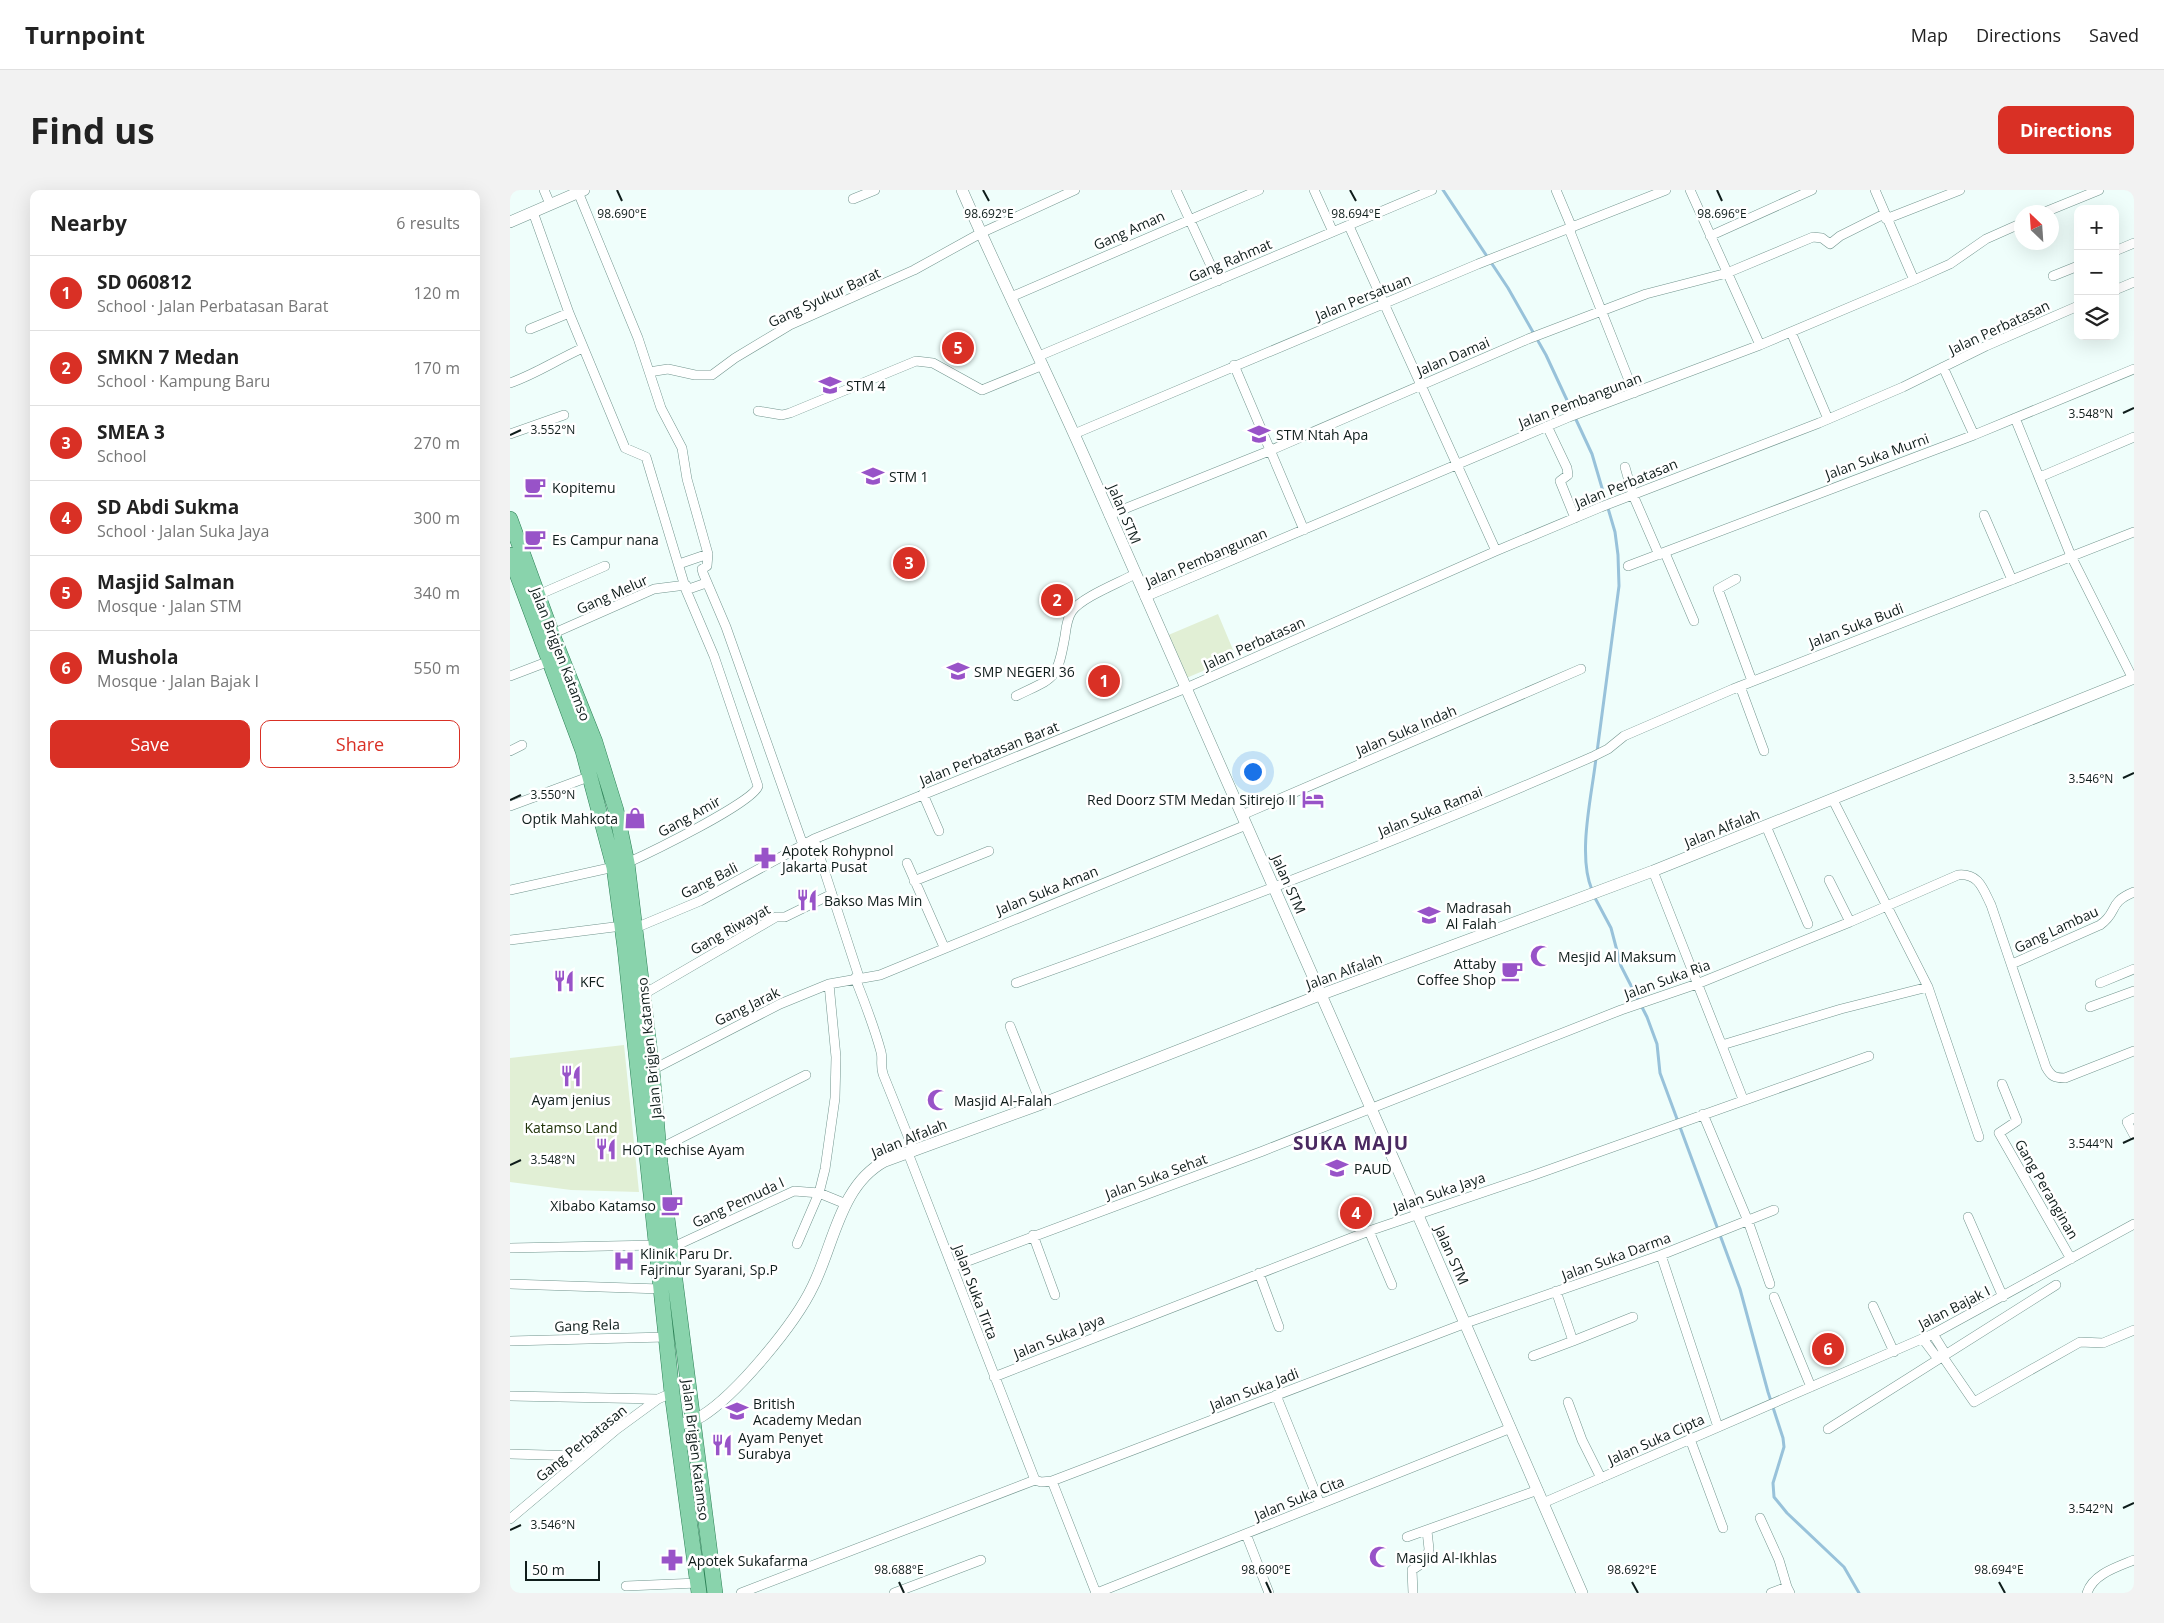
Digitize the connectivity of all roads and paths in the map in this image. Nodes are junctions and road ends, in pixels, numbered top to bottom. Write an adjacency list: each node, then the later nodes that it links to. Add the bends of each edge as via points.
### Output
1 (544, 190): 18 (street)
2 (875, 190): 17 (street)
3 (962, 190): 28 (street, Jalan STM)
4 (1075, 190): 28 (street, Gang Syukur Barat)
5 (1176, 190): 22 (street)
6 (1259, 190): 22 (street, Gang Aman)
7 (1314, 190): 27 (street)
8 (1432, 190): 24 (street, Gang Rahmat)
9 (1556, 190): 26 (street)
10 (1666, 190): 26 (street, Jalan Persatuan)
11 (1690, 190): 29 (street)
12 (1812, 190): 29 (street)
13 (1875, 190): 21 (street)
14 (1960, 190): 21 (street)
15 (2099, 190): 19 (street)
16 (581, 191): 18 (street); 52 (street)
17 (853, 199)
18 (550, 204): 20 (street)
19 (2059, 206)
20 (532, 212): 23 (street); 43 (street)
21 (1885, 217): 33 (street, Jalan Damai, via 1840,236 1830,244 1813,237); 35 (street)
22 (1188, 219): 36 (street); 39 (street, Gang Aman)
23 (510, 222)
24 (1349, 226): 27 (street, Gang Rahmat); 40 (street)
25 (2014, 226): 35 (street, Jalan Pembangunan, via 1986,239 1950,264)
26 (1570, 228): 40 (street, Jalan Persatuan); 42 (street)
27 (1332, 232): 36 (street, Gang Rahmat)
28 (981, 233): 39 (street, Jalan STM); 52 (street, Gang Syukur Barat, via 914,270 790,325 712,375 668,369)
29 (1710, 236): 33 (street)
30 (2134, 243): 31 (street)
31 (2117, 250)
32 (2074, 268): 34 (street)
33 (1727, 272): 42 (street, Jalan Damai, via 1662,289); 46 (street)
34 (2054, 276)
35 (1914, 280): 45 (street, Jalan Pembangunan)
36 (1218, 281): 48 (street, Gang Rahmat)
37 (2134, 282): 38 (street)
38 (2119, 288)
39 (1011, 298): 48 (street, Jalan STM)
40 (1384, 303): 49 (street, Jalan Persatuan); 54 (street)
41 (2074, 308): 50 (street, Jalan Perbatasan)
42 (1601, 311): 54 (street, Jalan Damai); 55 (street)
43 (569, 313): 44 (street); 47 (street)
44 (530, 329)
45 (1791, 332): 46 (street, Jalan Pembangunan); 59 (street)
46 (1760, 345): 55 (street, Jalan Pembangunan)
47 (583, 348): 53 (street); 81 (street, via 625,448 646,457)
48 (1041, 361): 56 (street, Gang Rahmat, via 982,390 933,363 916,361 790,413); 62 (street, Jalan STM)
49 (1234, 365): 62 (street, Jalan Persatuan); 65 (street)
50 (1944, 367): 59 (street, Jalan Perbatasan); 63 (street)
51 (2134, 369): 58 (street, Jalan Suka Murni)
52 (649, 372): 77 (street, via 661,408 682,448 687,479)
53 (510, 383)
54 (1420, 384): 65 (street, Jalan Damai); 66 (street)
55 (1634, 393): 60 (street, Jalan Pembangunan)
56 (758, 411)
57 (564, 415): 61 (street)
58 (2015, 418): 63 (street, Jalan Suka Murni); 68 (street)
59 (1828, 419): 69 (street, Jalan Perbatasan)
60 (1547, 426): 66 (street, Jalan Pembangunan); 72 (street, via 1567,468 1568,474 1560,481)
61 (510, 434)
62 (1074, 434): 70 (street, Jalan STM)
63 (1974, 435): 78 (street, Jalan Suka Murni)
64 (2134, 438): 68 (street)
65 (1269, 450): 70 (street, Jalan Damai); 74 (street)
66 (1457, 466): 74 (street, Jalan Pembangunan); 76 (street)
67 (1625, 467): 69 (street)
68 (2040, 477): 79 (street)
69 (1633, 495): 72 (street, Jalan Perbatasan); 78 (street)
70 (1109, 515): 84 (street, Jalan STM)
71 (1984, 515): 86 (street)
72 (1575, 518): 76 (street, Jalan Perbatasan)
73 (510, 519): 89 (main road, Jalan Brigjen Katamso)
74 (1304, 530): 90 (street, Jalan Pembangunan)
75 (2134, 532): 79 (street, Jalan Suka Budi)
76 (1496, 551): 99 (street, Jalan Perbatasan)
77 (708, 554): 81 (street); 87 (street, via 707,566 702,569)
78 (1662, 554): 83 (street, Jalan Suka Murni); 91 (street)
79 (2071, 556): 86 (street, Jalan Suka Budi); 96 (street)
80 (510, 557): 92 (main road, Jalan Brigjen Katamso)
81 (679, 564): 88 (street)
82 (605, 566): 89 (street)
83 (1628, 566)
84 (1135, 574): 90 (street, Jalan STM); 100 (street, via 1077,605 1068,619 1059,666 1054,675)
85 (1736, 579): 97 (street, via 1718,589)
86 (2012, 580): 97 (street, Jalan Suka Budi)
87 (706, 583): 88 (street, Gang Melur); 113 (street, via 726,627)
88 (686, 587): 92 (street, Gang Melur, via 654,589); 116 (street, Gang Amir, via 714,656 758,786 755,793 729,809)
89 (538, 595): 92 (main road, Jalan Brigjen Katamso)
90 (1145, 597): 99 (street, Jalan STM)
91 (1694, 621)
92 (546, 636): 93 (main road, Jalan Brigjen Katamso)
93 (555, 658): 95 (street); 105 (main road, Jalan Brigjen Katamso); 116 (main road, Jalan Brigjen Katamso, via 598,751 616,810)
94 (1581, 669): 109 (street, Jalan Suka Indah)
95 (510, 676)
96 (2134, 678): 107 (street, Jalan Alfalah)
97 (1752, 681): 98 (street, Jalan Suka Budi)
98 (1740, 686): 103 (street); 104 (street, Jalan Suka Budi, via 1624,736)
99 (1186, 688): 106 (street, Jalan Perbatasan Barat); 109 (street, Jalan STM)
100 (1016, 696)
101 (522, 745): 102 (street)
102 (510, 751)
103 (1764, 751)
104 (1594, 756): 121 (street, Jalan Suka Ramai)
105 (590, 776): 108 (street); 116 (main road, Jalan Brigjen Katamso)
106 (923, 794): 111 (street); 112 (street, Jalan Perbatasan Barat)
107 (1833, 800): 110 (street, Jalan Alfalah); 125 (street)
108 (510, 806)
109 (1244, 820): 121 (street, Jalan STM); 130 (street, Jalan Suka Aman)
110 (1766, 826): 117 (street, Jalan Alfalah); 127 (street)
111 (939, 831)
112 (814, 839): 113 (street, Jalan Perbatasan Barat); 124 (street, Jalan Suka Tirta)
113 (803, 845): 128 (street, Gang Bali, via 700,902)
114 (989, 851): 120 (street)
115 (907, 863): 120 (street)
116 (621, 865): 122 (street, Gang Amir); 128 (main road, Jalan Brigjen Katamso)
117 (1653, 871): 138 (street); 142 (street, Jalan Alfalah)
118 (1973, 876): 125 (street, Jalan Suka Ria, via 1958,875); 132 (street, Gang Lambau, via 1991,905)
119 (1829, 880): 126 (street)
120 (914, 881): 130 (street)
121 (1274, 888): 135 (street, Jalan Suka Ramai); 142 (street, Jalan STM)
122 (510, 890)
123 (2134, 892): 132 (street, Gang Lambau, via 2120,898 2114,904 2109,919 2100,925)
124 (832, 894): 134 (street, Jalan Suka Tirta); 141 (street, Gang Riwayat, via 785,917 776,917)
125 (1887, 904): 126 (street, Jalan Suka Ria); 139 (street)
126 (1850, 922): 138 (street, Jalan Suka Ria)
127 (1808, 924)
128 (627, 928): 129 (street, Gang Bali); 131 (main road, Jalan Brigjen Katamso)
129 (510, 940)
130 (944, 946): 134 (street, Jalan Suka Aman, via 880,975)
131 (632, 960): 141 (main road, Jalan Brigjen Katamso); 170 (main road, Jalan Brigjen Katamso)
132 (2012, 964): 146 (street, via 2051,1075 2065,1078)
133 (2134, 969): 136 (street)
134 (857, 978): 137 (street, Gang Jarak); 159 (street, Jalan Suka Tirta, via 882,1055 881,1067)
135 (1016, 983)
136 (2100, 983)
137 (829, 984): 148 (street, Gang Jarak, via 780,1004); 160 (street, via 836,1057 835,1098)
138 (1696, 984): 145 (street); 153 (street, Jalan Suka Ria, via 1621,1010)
139 (1928, 987): 145 (street); 157 (street)
140 (2134, 991): 143 (street)
141 (644, 994): 148 (main road, Jalan Brigjen Katamso)
142 (1320, 995): 152 (street, Jalan Alfalah); 153 (street, Jalan STM)
143 (2090, 1007)
144 (1010, 1026): 152 (street)
145 (1722, 1045): 151 (street)
146 (2134, 1051)
147 (1869, 1056): 151 (street, Jalan Suka Jaya)
148 (652, 1070): 158 (main road, Jalan Brigjen Katamso)
149 (806, 1075): 158 (street)
150 (2002, 1084): 173 (street, Gang Peranginan, via 2017,1121 1999,1133)
151 (1743, 1099): 154 (street, Jalan Suka Jaya)
152 (1041, 1104): 159 (street, Jalan Alfalah)
153 (1370, 1109): 163 (street, Jalan STM); 168 (street, Jalan Suka Sehat)
154 (1703, 1114): 163 (street, Jalan Suka Jaya); 165 (street)
155 (2134, 1118): 156 (street, via 2127,1122)
156 (2134, 1135)
157 (1979, 1137)
158 (659, 1149): 170 (main road, Jalan Brigjen Katamso)
159 (911, 1152): 161 (street, Jalan Alfalah, via 885,1161 867,1172); 174 (street, Jalan Suka Tirta)
160 (819, 1192): 161 (street, Gang Pemuda I); 169 (street); 170 (street, Gang Pemuda I, via 793,1192)
161 (846, 1204): 206 (street, Jalan Alfalah, via 812,1288 794,1316 765,1355 736,1385 709,1411)
162 (1774, 1210): 165 (street, Jalan Suka Darma)
163 (1418, 1214): 167 (street, Jalan Suka Jaya); 187 (street, Jalan STM)
164 (1968, 1217): 184 (street)
165 (1748, 1221): 172 (street, Jalan Suka Darma); 177 (street)
166 (2134, 1224): 173 (street, Jalan Bajak I)
167 (1370, 1230): 175 (street, Jalan Suka Jaya); 178 (street)
168 (1033, 1235): 174 (street, Jalan Suka Sehat); 182 (street)
169 (796, 1244)
170 (664, 1247): 171 (street); 180 (main road, Jalan Brigjen Katamso); 206 (main road, Jalan Brigjen Katamso)
171 (510, 1248)
172 (1661, 1255): 181 (street, Jalan Suka Darma); 208 (street)
173 (2071, 1259): 184 (street, Jalan Bajak I)
174 (952, 1267): 198 (street, Jalan Suka Tirta)
175 (1259, 1273): 188 (street); 198 (street, Jalan Suka Jaya)
176 (510, 1284): 180 (street)
177 (1770, 1284)
178 (1392, 1285)
179 (2056, 1285): 197 (street)
180 (661, 1290): 191 (main road, Jalan Brigjen Katamso)
181 (1556, 1291): 187 (street, Jalan Suka Darma); 194 (street)
182 (1055, 1295)
183 (1774, 1297): 199 (street)
184 (2003, 1297): 190 (street, Jalan Bajak I)
185 (1873, 1306): 195 (street)
186 (1633, 1317): 194 (street)
187 (1466, 1323): 201 (street, Jalan Suka Jadi); 209 (street, Jalan STM)
188 (1278, 1327)
189 (2134, 1330): 197 (street, via 2103,1343 2080,1342 1977,1401 1971,1401)
190 (1933, 1334): 192 (street, Jalan Bajak I); 197 (street, via 1943,1350)
191 (666, 1337): 193 (street, Gang Rela); 200 (main road, Jalan Brigjen Katamso)
192 (1923, 1339): 195 (street, Jalan Bajak I); 197 (street, via 1935,1355)
193 (510, 1341)
194 (1572, 1341): 196 (street)
195 (1894, 1352): 199 (street, Jalan Bajak I)
196 (1533, 1356)
197 (1943, 1357): 210 (street)
198 (994, 1377): 215 (street, Jalan Suka Tirta)
199 (1812, 1387): 204 (street, Jalan Bajak I)
200 (672, 1393): 203 (street, Gang Perbatasan); 207 (main road, Jalan Brigjen Katamso)
201 (1276, 1395): 216 (street, Jalan Suka Jadi); 219 (street)
202 (510, 1396): 203 (street)
203 (658, 1399): 213 (street, Gang Perbatasan)
204 (1780, 1401): 208 (street, Jalan Suka Cipta)
205 (1568, 1402): 214 (street)
206 (692, 1421): 207 (street, Jalan Alfalah); 231 (main road, Jalan Brigjen Katamso)
207 (677, 1425): 229 (main road, Jalan Brigjen Katamso)
208 (1718, 1427): 211 (street, Jalan Suka Cipta)
209 (1511, 1428): 217 (street, Jalan STM); 219 (street, Jalan Suka Cita)
210 (1828, 1428)
211 (1690, 1439): 214 (street, Jalan Suka Cipta); 222 (street)
212 (510, 1454): 213 (street)
213 (584, 1456): 221 (street, Gang Perbatasan)
214 (1601, 1478): 218 (street, Jalan Suka Cipta)
215 (1035, 1480): 216 (street); 232 (street)
216 (1052, 1481): 234 (street)
217 (1538, 1490): 218 (street, Jalan STM); 223 (street)
218 (1543, 1503): 237 (street, Jalan STM)
219 (1320, 1504): 224 (street, Jalan Suka Cita)
220 (1760, 1518): 230 (street)
221 (510, 1519)
222 (1724, 1528)
223 (1427, 1531): 225 (street); 236 (street, via 1427,1560 1412,1570)
224 (1246, 1534): 234 (street, Jalan Suka Cita); 235 (street)
225 (1407, 1537)
226 (981, 1560): 233 (street)
227 (2134, 1560): 239 (street, via 2110,1569 2091,1584)
228 (626, 1586): 229 (street)
229 (698, 1588)
230 (1788, 1590): 238 (street)
231 (715, 1593)
232 (741, 1593)
233 (894, 1593)
234 (1096, 1593)
235 (1269, 1593)
236 (1413, 1593)
237 (1582, 1593)
238 (1771, 1593)
239 (2087, 1593)

